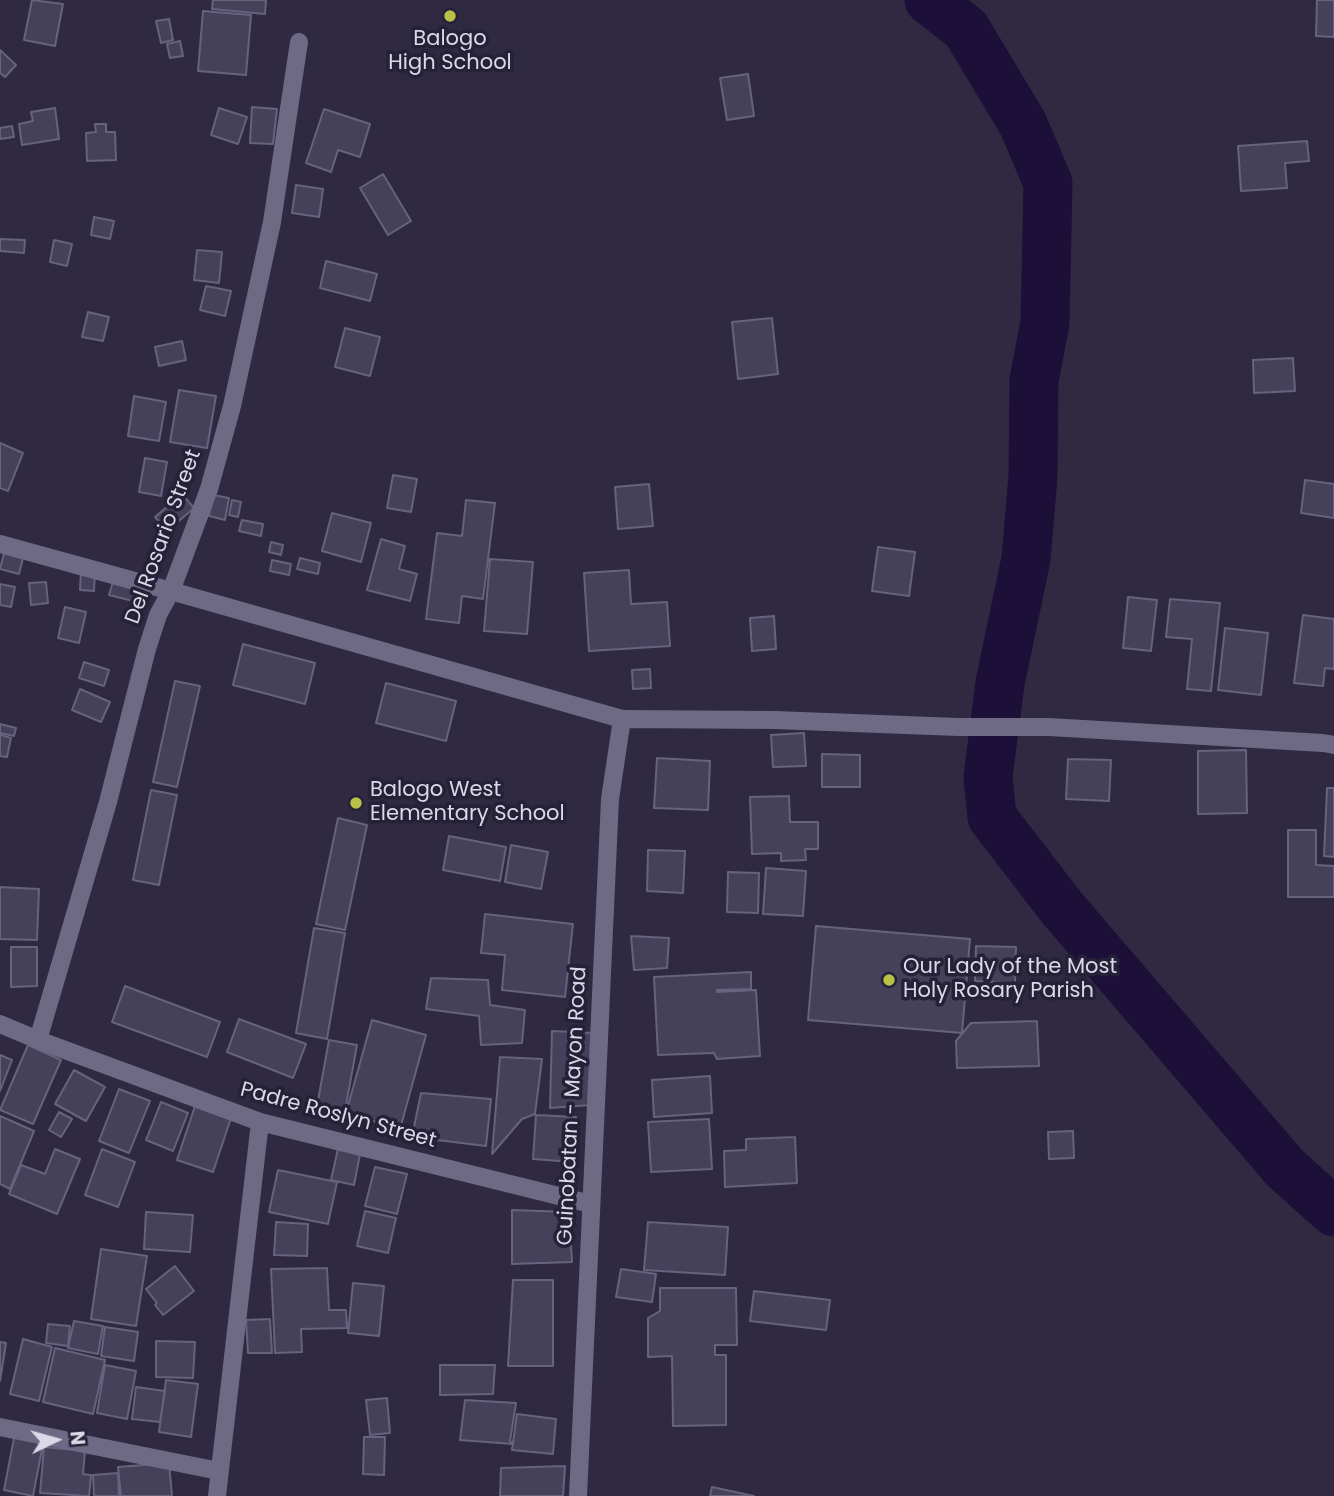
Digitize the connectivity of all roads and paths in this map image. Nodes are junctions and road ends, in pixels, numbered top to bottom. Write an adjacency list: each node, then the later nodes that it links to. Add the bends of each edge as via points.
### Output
1 (299, 42): 3 (street, Del Rosario Street, via 272,222 232,406 209,489)
2 (0, 544): 3 (street)
3 (171, 591): 4 (street); 7 (street, Del Rosario Street, via 147,649 108,802)
4 (622, 719): 5 (street, via 1049,727); 9 (street, Guinobatan - Mayon Road, via 610,799)
5 (1334, 745)
6 (0, 1024): 7 (street, Padre Roslyn Street)
7 (38, 1040): 8 (street, Padre Roslyn Street)
8 (260, 1122): 9 (street, Padre Roslyn Street); 11 (street)
9 (591, 1204): 13 (street, Guinobatan - Mayon Road)
10 (0, 1427): 11 (street)
11 (219, 1471): 12 (street)
12 (217, 1496)
13 (578, 1496)

